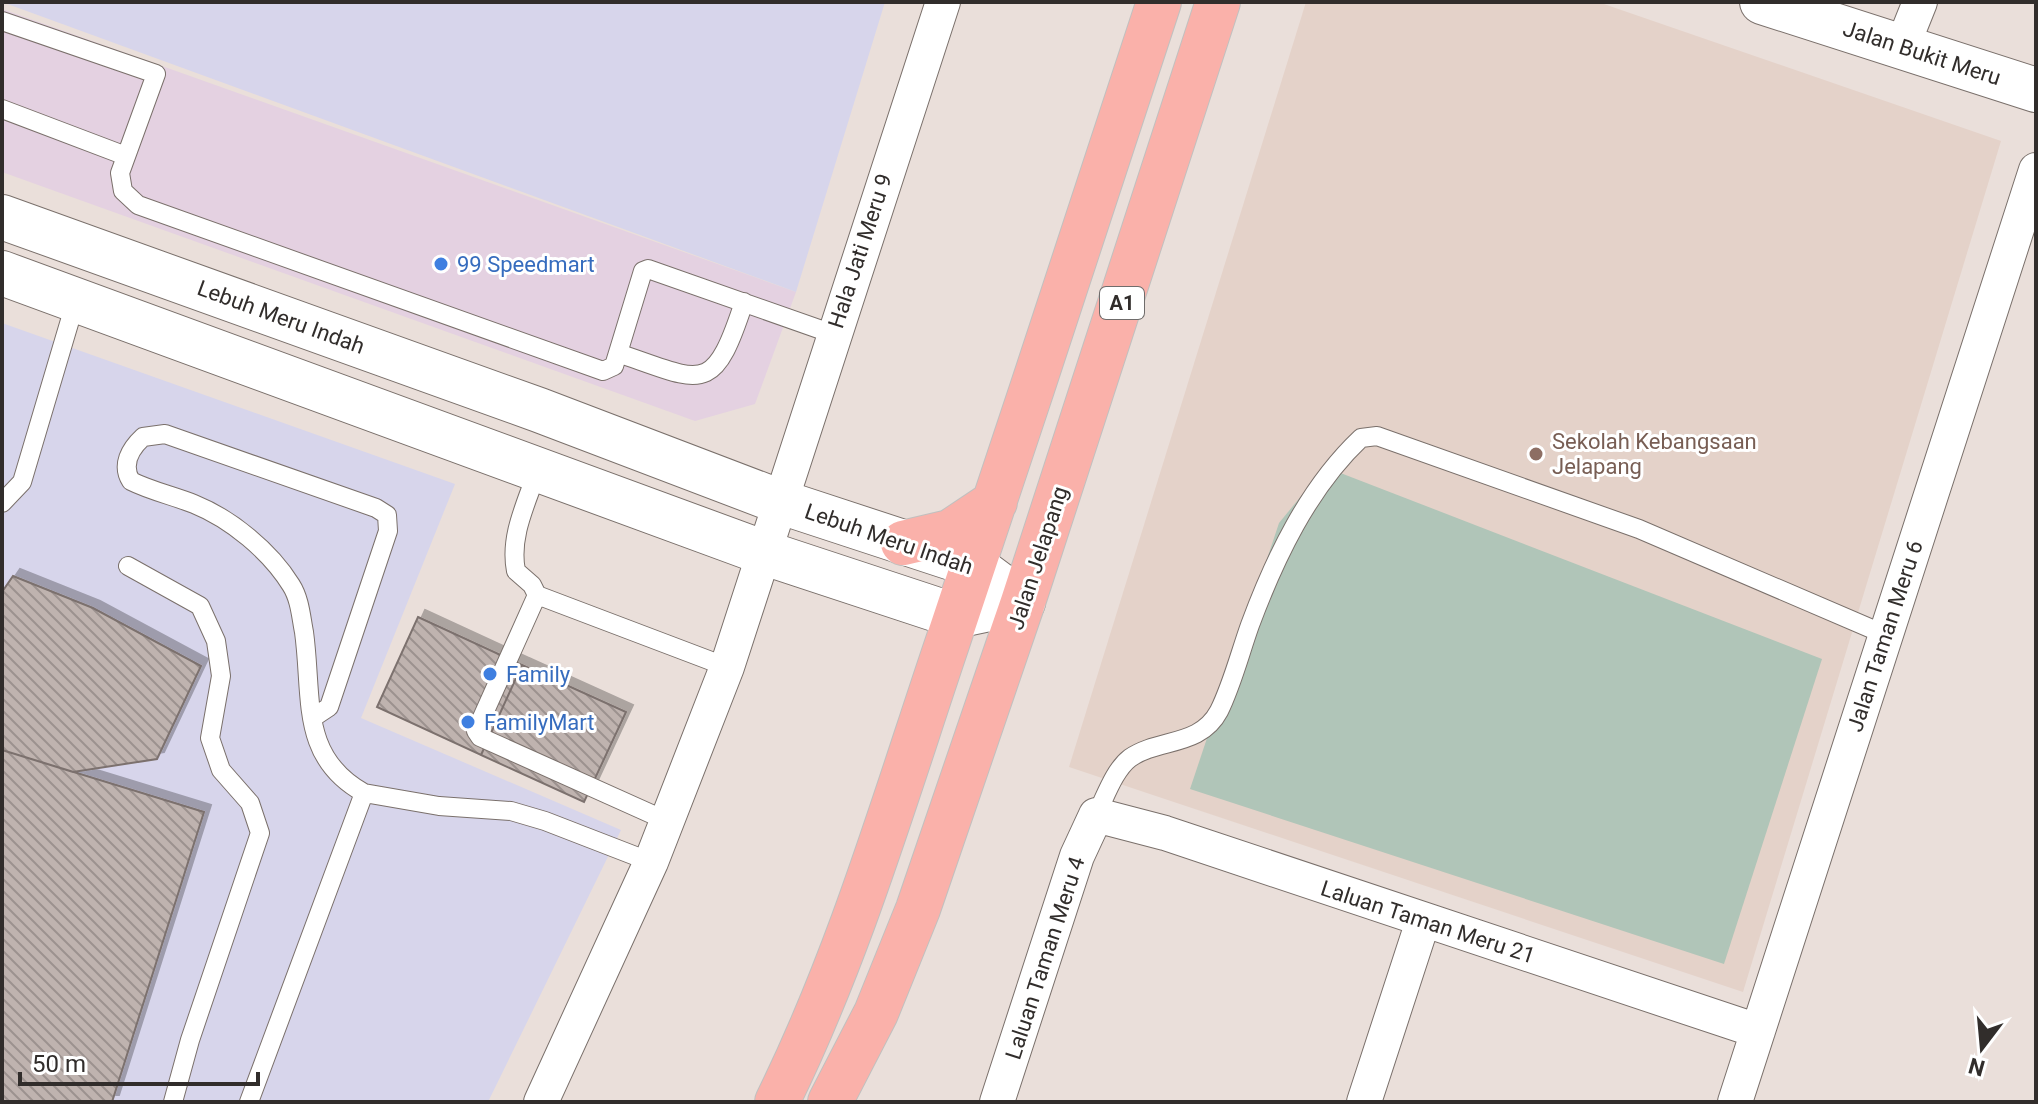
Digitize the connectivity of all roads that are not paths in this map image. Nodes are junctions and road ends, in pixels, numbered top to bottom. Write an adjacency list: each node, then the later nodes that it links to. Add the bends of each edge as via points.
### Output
1 (943, 2): 16 (street, Hala Jati Meru 9)
2 (1159, 2): 20 (main road, A1)
3 (1218, 2): 27 (main road, Jalan Jelapang / A1)
4 (1762, 2): 7 (main road, Jalan Bukit Meru)
5 (1920, 2): 7 (street)
6 (2, 21): 10 (lane, via 156,74)
7 (1902, 47): 8 (main road, Jalan Bukit Meru)
8 (2036, 90)
9 (2, 109): 10 (lane)
10 (126, 156): 17 (lane, via 120,173 123,191 138,205 601,370 612,368)
11 (2036, 170): 29 (street, Jalan Taman Meru 6)
12 (2, 217): 19 (main road, Lebuh Meru Indah)
13 (2, 273): 14 (main road)
14 (76, 300): 18 (main road); 21 (lane, via 22,482)
15 (744, 302): 16 (lane); 17 (lane, via 729,350 702,375 678,374); 17 (lane, via 646,269)
16 (833, 334): 19 (street, Hala Jati Meru 9)
17 (618, 353)
18 (538, 469): 23 (main road); 26 (lane, via 513,557 516,571)
19 (778, 501): 22 (main road, Lebuh Meru Indah); 23 (street, Hala Jati Meru 9)
20 (995, 502): 22 (main road, via 950,532); 24 (main road, A1)
21 (2, 503)
22 (903, 543): 24 (main road, Lebuh Meru Indah)
23 (762, 552): 28 (main road); 30 (street, Hala Jati Meru 9)
24 (973, 565): 27 (main road, Lebuh Meru Indah); 28 (main road, A1)
25 (128, 566): 38 (lane, via 200,606 216,641 221,676 210,738 221,770 250,803 260,833)
26 (537, 595): 30 (lane); 34 (lane, via 476,731)
27 (1023, 602): 28 (main road, Lebuh Meru Indah); 42 (main road, Jalan Jelapang / A1, via 918,909 876,1013)
28 (956, 616): 41 (main road, A1, via 872,868 805,1045)
29 (1886, 635): 33 (lane, via 1639,529 1377,436 1361,438 1298,518 1261,597 1218,713 1179,743 1151,746 1128,760); 37 (street, Jalan Taman Meru 6)
30 (727, 667): 34 (street, Hala Jati Meru 9)
31 (314, 717): 31 (lane, via 301,611 293,587 237,530 198,506 131,481 128,459 143,437 165,434 387,515 388,531 329,707); 32 (lane, via 317,745 328,766)
32 (364, 793): 35 (lane, via 511,811); 39 (lane)
33 (1096, 815): 36 (street, Laluan Taman Meru 21, via 1165,833); 43 (street, Laluan Taman Meru 4, via 1077,856)
34 (667, 821): 35 (street, Hala Jati Meru 9)
35 (651, 862): 40 (street, Hala Jati Meru 9)
36 (1423, 921): 37 (street, Laluan Taman Meru 21); 44 (street)
37 (1758, 1031): 45 (street, Jalan Taman Meru 6)
38 (173, 1102)
39 (249, 1102)
40 (541, 1102)
41 (777, 1102)
42 (830, 1102)
43 (997, 1102)
44 (1364, 1102)
45 (1735, 1102)

